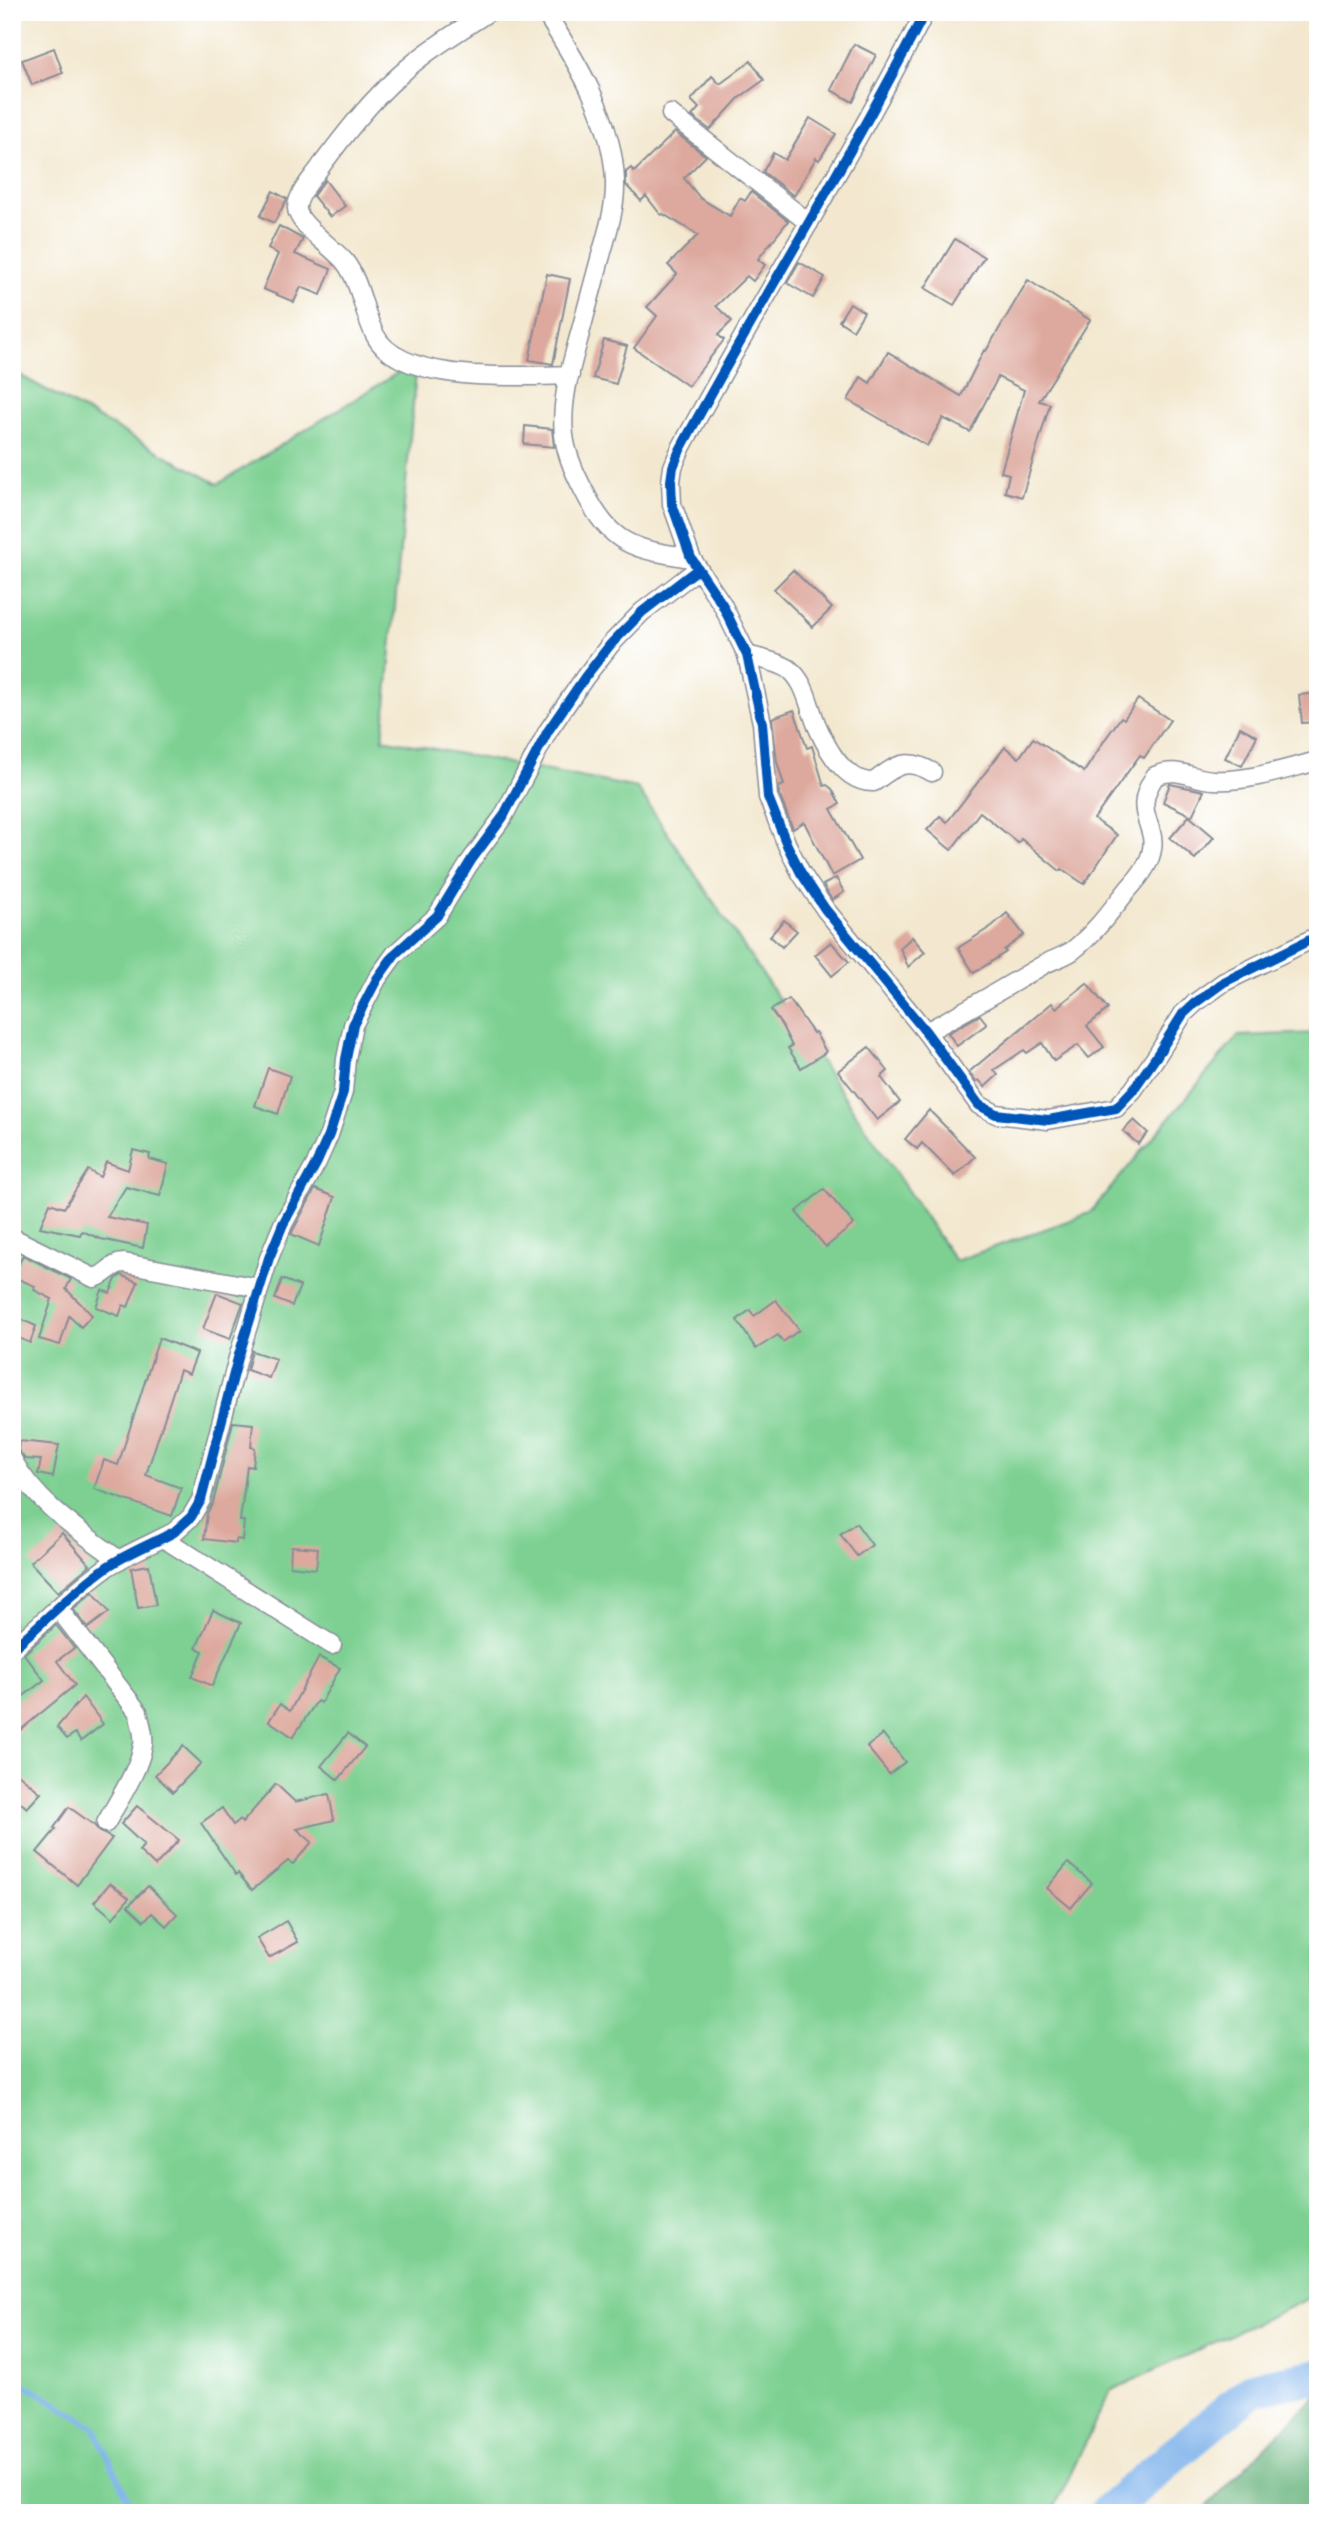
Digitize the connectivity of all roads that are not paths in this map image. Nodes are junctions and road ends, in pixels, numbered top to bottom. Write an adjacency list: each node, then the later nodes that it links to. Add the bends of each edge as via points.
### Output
1 (488, 12): 6 (street, via 420,58 381,94 305,188 297,214 346,263 375,336 393,356 429,369 456,372)
2 (545, 12): 6 (street, via 594,100 615,179 612,214)
3 (925, 12): 5 (street)
4 (671, 114): 5 (street)
5 (809, 223): 7 (street, via 673,467 672,503)
6 (570, 375): 7 (street, via 564,435 570,462 593,509 611,532 637,548)
7 (695, 563): 8 (street); 14 (street, via 642,612 593,667 556,718 503,817 437,916 395,954 377,978 353,1025 343,1092 329,1135 283,1224)
8 (747, 655): 10 (street, via 788,669 799,681 817,727 845,771 874,782 902,764 918,764); 12 (street, via 762,723 768,797 787,845 825,909)
9 (1318, 761): 12 (street, via 1239,779 1214,780 1176,771 1155,776 1145,791 1143,809 1154,842 1150,859 1111,913 1071,951)
10 (932, 772)
11 (1318, 936): 12 (street, via 1224,982 1195,1003 1175,1024 1123,1102 1105,1111 1048,1120 990,1112 978,1105)
12 (926, 1032)
13 (13, 1238): 14 (street, via 94,1278 124,1263)
14 (259, 1288): 16 (street, via 201,1500 183,1526)
15 (12, 1459): 17 (street, via 24,1480 61,1515)
16 (163, 1538): 17 (street); 19 (street)
17 (119, 1560): 18 (street)
18 (58, 1608): 20 (street); 21 (street, via 138,1712 142,1727 140,1756)
19 (332, 1645)
20 (12, 1649)
21 (106, 1823)

